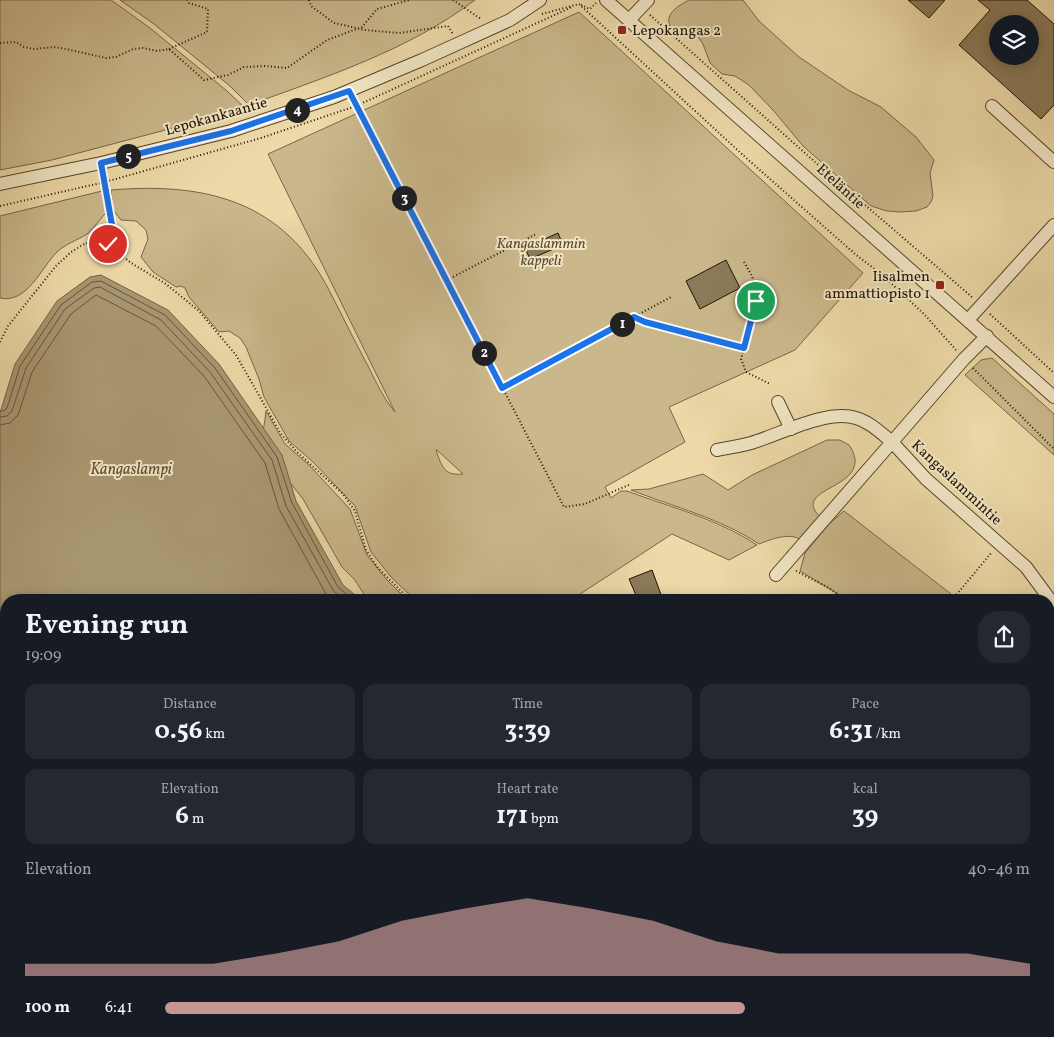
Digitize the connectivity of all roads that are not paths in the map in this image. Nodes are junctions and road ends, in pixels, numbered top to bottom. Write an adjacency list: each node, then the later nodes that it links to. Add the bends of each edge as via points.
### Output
1 (540, 0): 7 (street, Lepokankaantie, via 510,20 349,91 231,131)
2 (606, 0): 4 (street, Eteläntie)
3 (644, 3): 4 (street)
4 (629, 20): 9 (street, Eteläntie)
5 (992, 106): 6 (street)
6 (1054, 162)
7 (0, 184)
8 (1054, 225): 9 (street)
9 (968, 320): 10 (street, Eteläntie)
10 (987, 336): 11 (street, Eteläntie); 14 (street, Kangaslammintie)
11 (1054, 397)
12 (778, 402): 13 (street)
13 (791, 429): 14 (street, via 819,419 847,416 871,425); 15 (street, via 751,443)
14 (892, 442): 16 (street); 17 (street, Kangaslammintie, via 926,479 1026,567)
15 (717, 450)
16 (776, 575)
17 (1045, 594)

